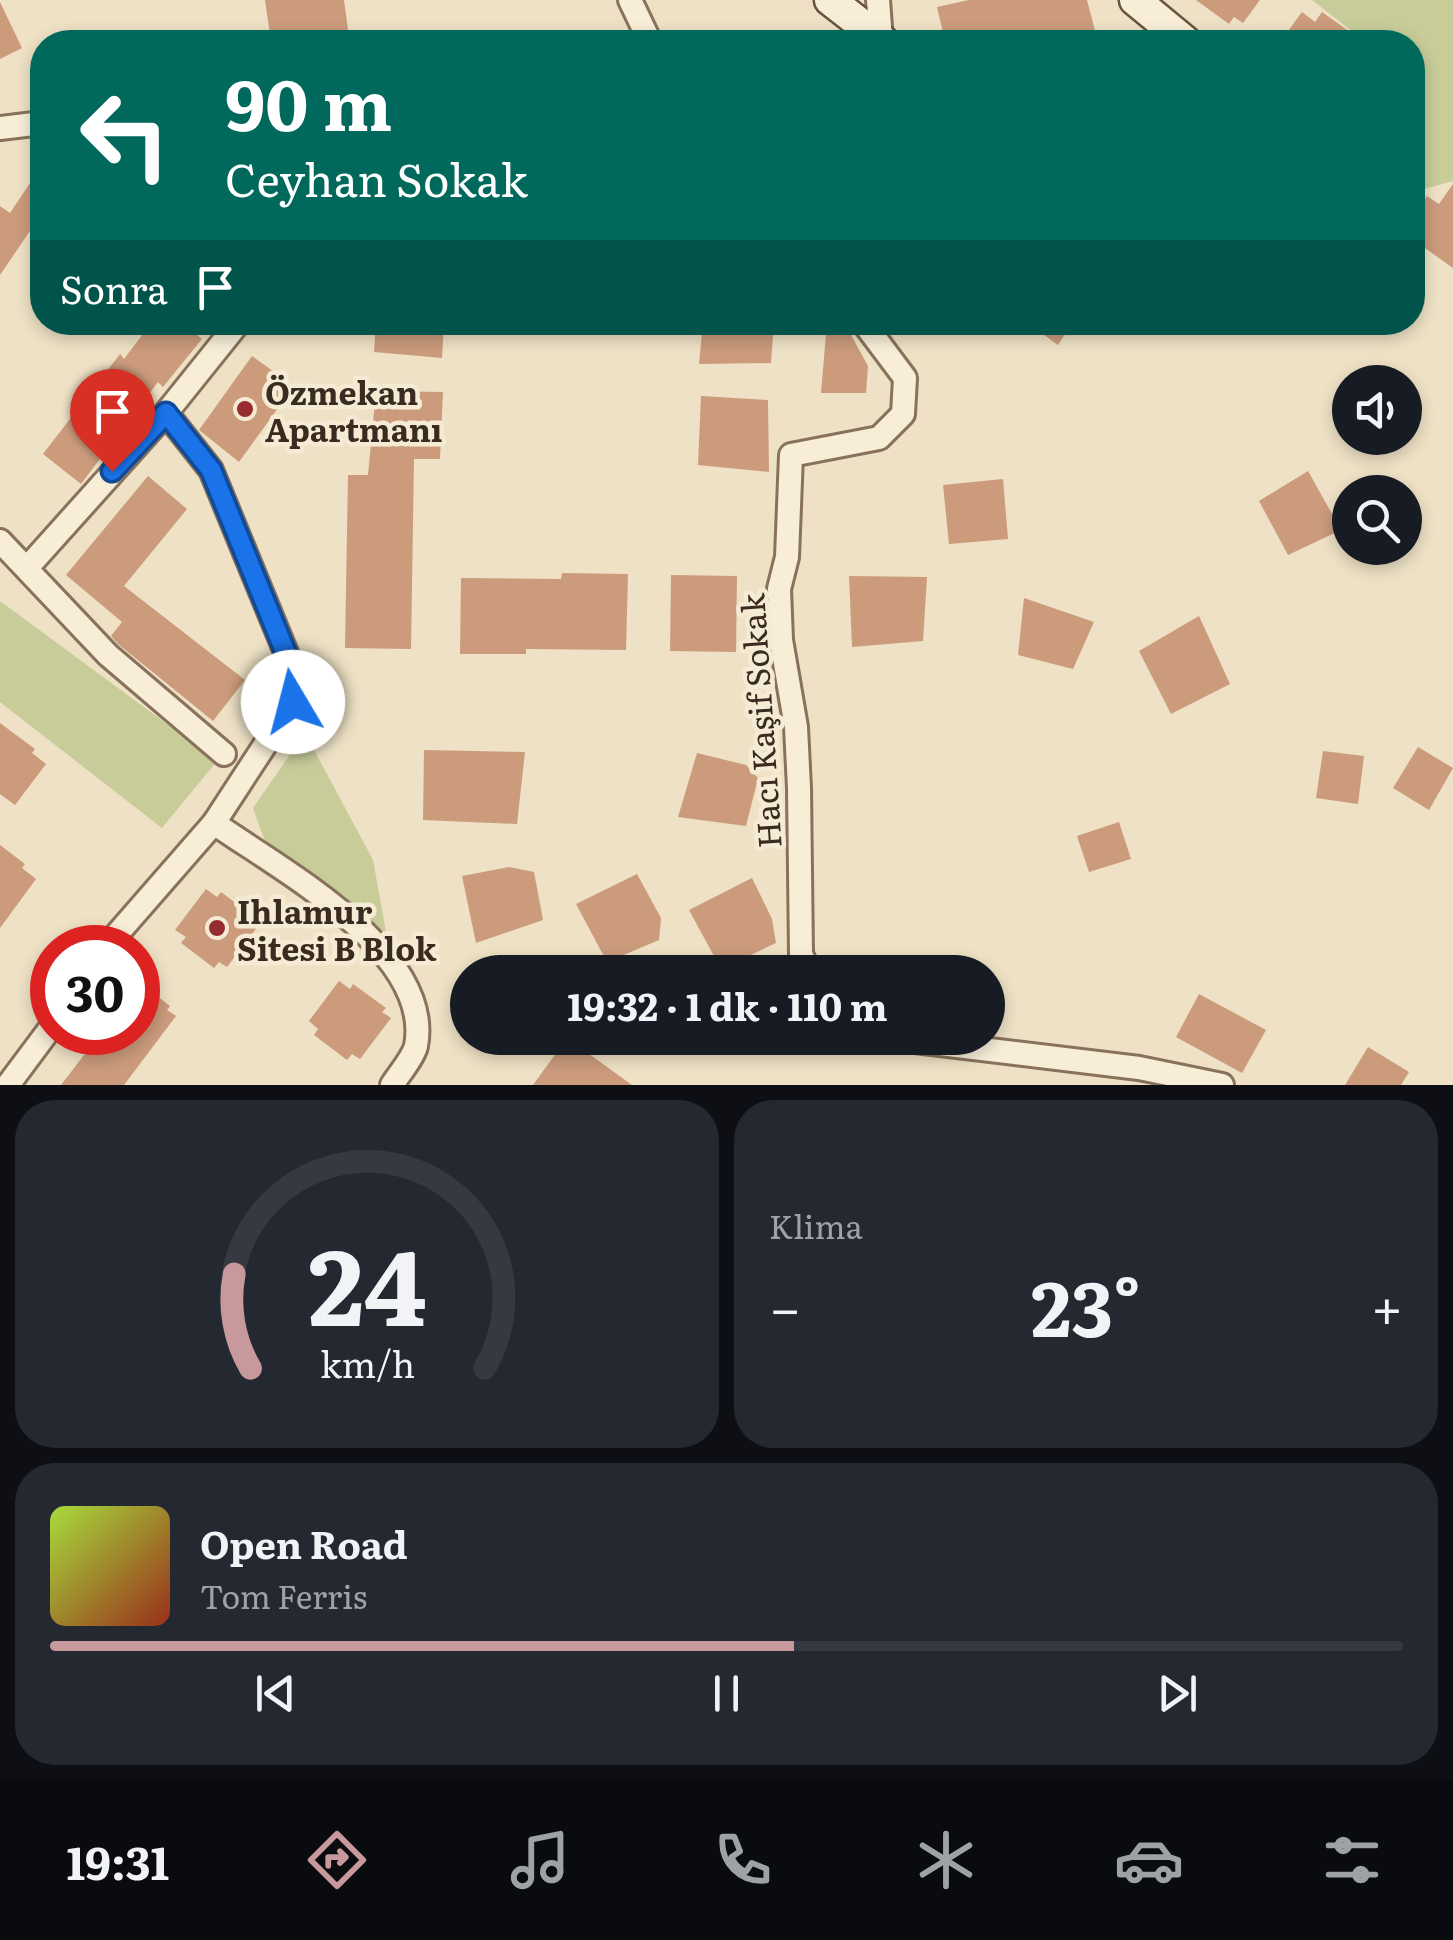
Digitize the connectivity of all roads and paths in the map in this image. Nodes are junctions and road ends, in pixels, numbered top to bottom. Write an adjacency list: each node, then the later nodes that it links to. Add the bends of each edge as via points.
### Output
1 (630, 0): 5 (street)
2 (830, 0): 6 (street)
3 (878, 0): 7 (street)
4 (1135, 0): 8 (street)
5 (644, 30)
6 (867, 30)
7 (881, 30)
8 (1171, 30)
9 (30, 124): 10 (street)
10 (0, 128)
11 (229, 335): 13 (street)
12 (872, 335): 19 (street, Hacı Kaşif Sokak, via 905,378 904,414 879,438 791,455 787,557 779,589 796,727)
13 (166, 413): 15 (street); 17 (street, via 211,470 287,656 293,702)
14 (0, 541): 15 (street)
15 (27, 568): 16 (street, via 108,654)
16 (224, 754)
17 (214, 823): 18 (street); 23 (street, via 390,957 413,996 416,1047)
18 (126, 925)
19 (801, 955)
20 (1005, 1052): 24 (street)
21 (30, 1055): 22 (street)
22 (8, 1085)
23 (392, 1085)
24 (1222, 1085)

